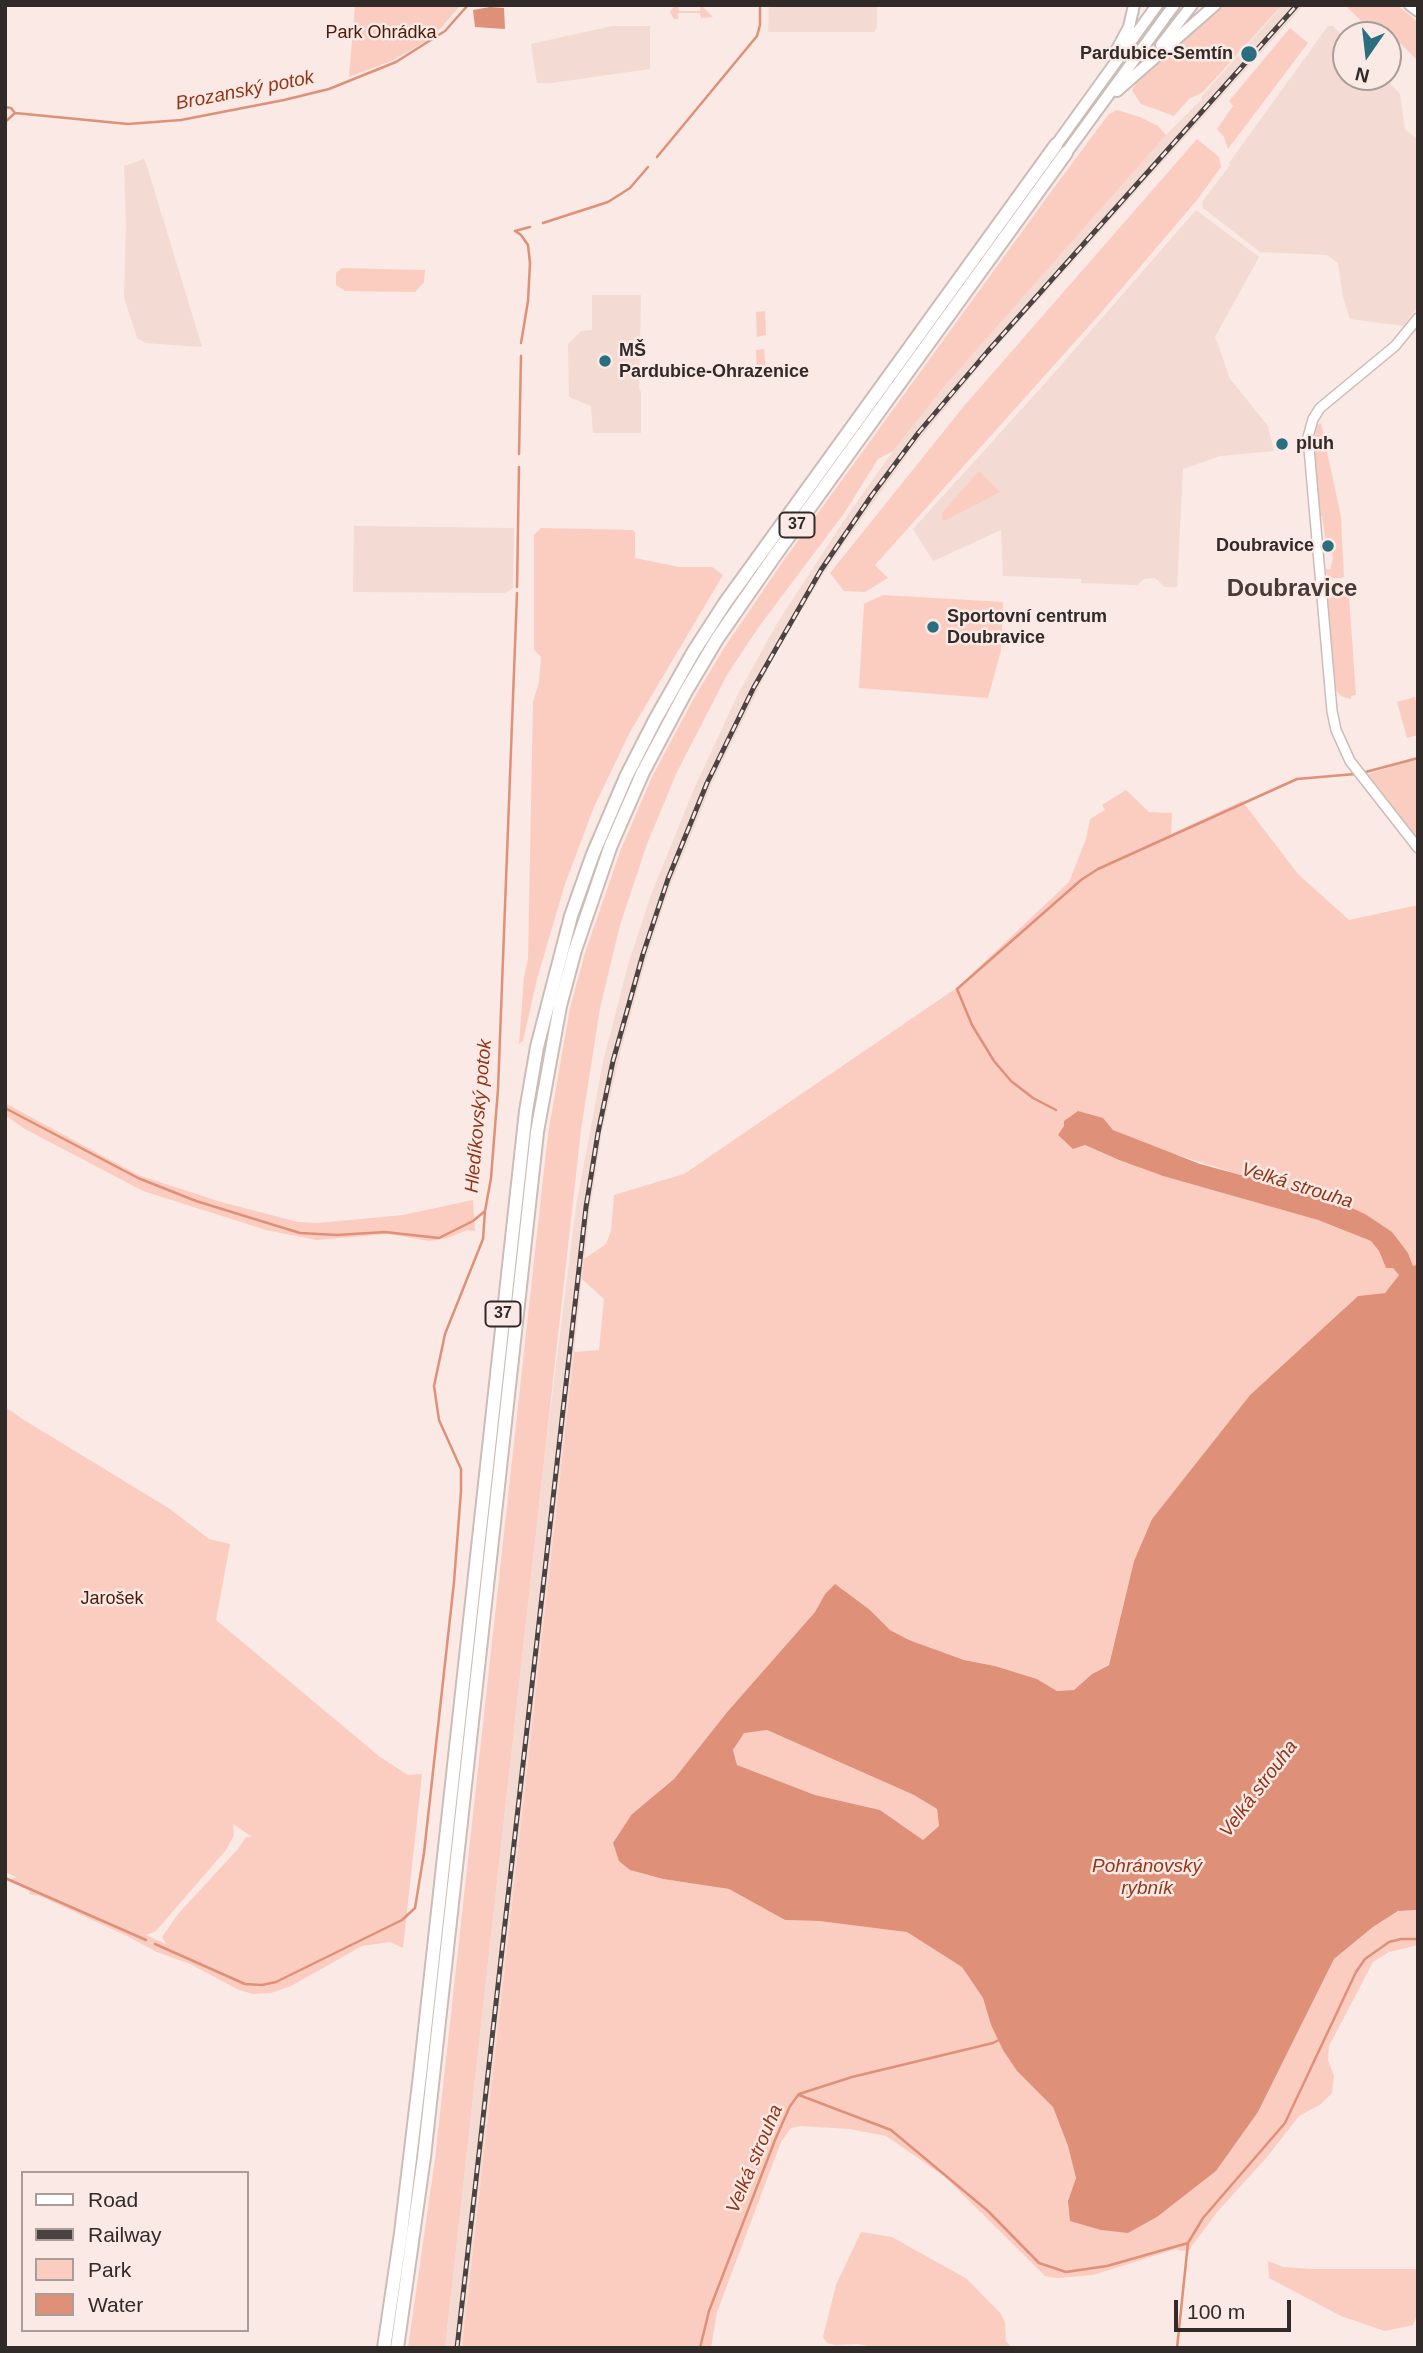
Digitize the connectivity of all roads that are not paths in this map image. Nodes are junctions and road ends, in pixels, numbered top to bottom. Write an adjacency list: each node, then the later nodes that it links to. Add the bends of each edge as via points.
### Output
1 (1133, 5): 9 (main road, via 1126,34)
2 (1157, 5): 9 (main road, 37)
3 (1174, 5): 10 (main road, 37)
4 (1192, 5): 8 (main road)
5 (1215, 5): 8 (main road)
6 (1410, 5): 7 (main road)
7 (1418, 11)
8 (1147, 64): 10 (main road)
9 (1090, 98): 11 (main road, 37)
10 (1101, 106): 11 (main road, 37)
11 (1061, 149): 14 (highway, 37, via 700,642 626,777 571,916 537,1047 526,1111 420,2075); 15 (highway, 37, via 711,650 631,797 575,950 557,1018 537,1132 426,2144)
12 (1418, 318): 13 (street, via 1395,346 1320,408 1308,437 1332,711 1339,740 1361,778)
13 (1418, 848)
14 (384, 2348)
15 (397, 2348)

